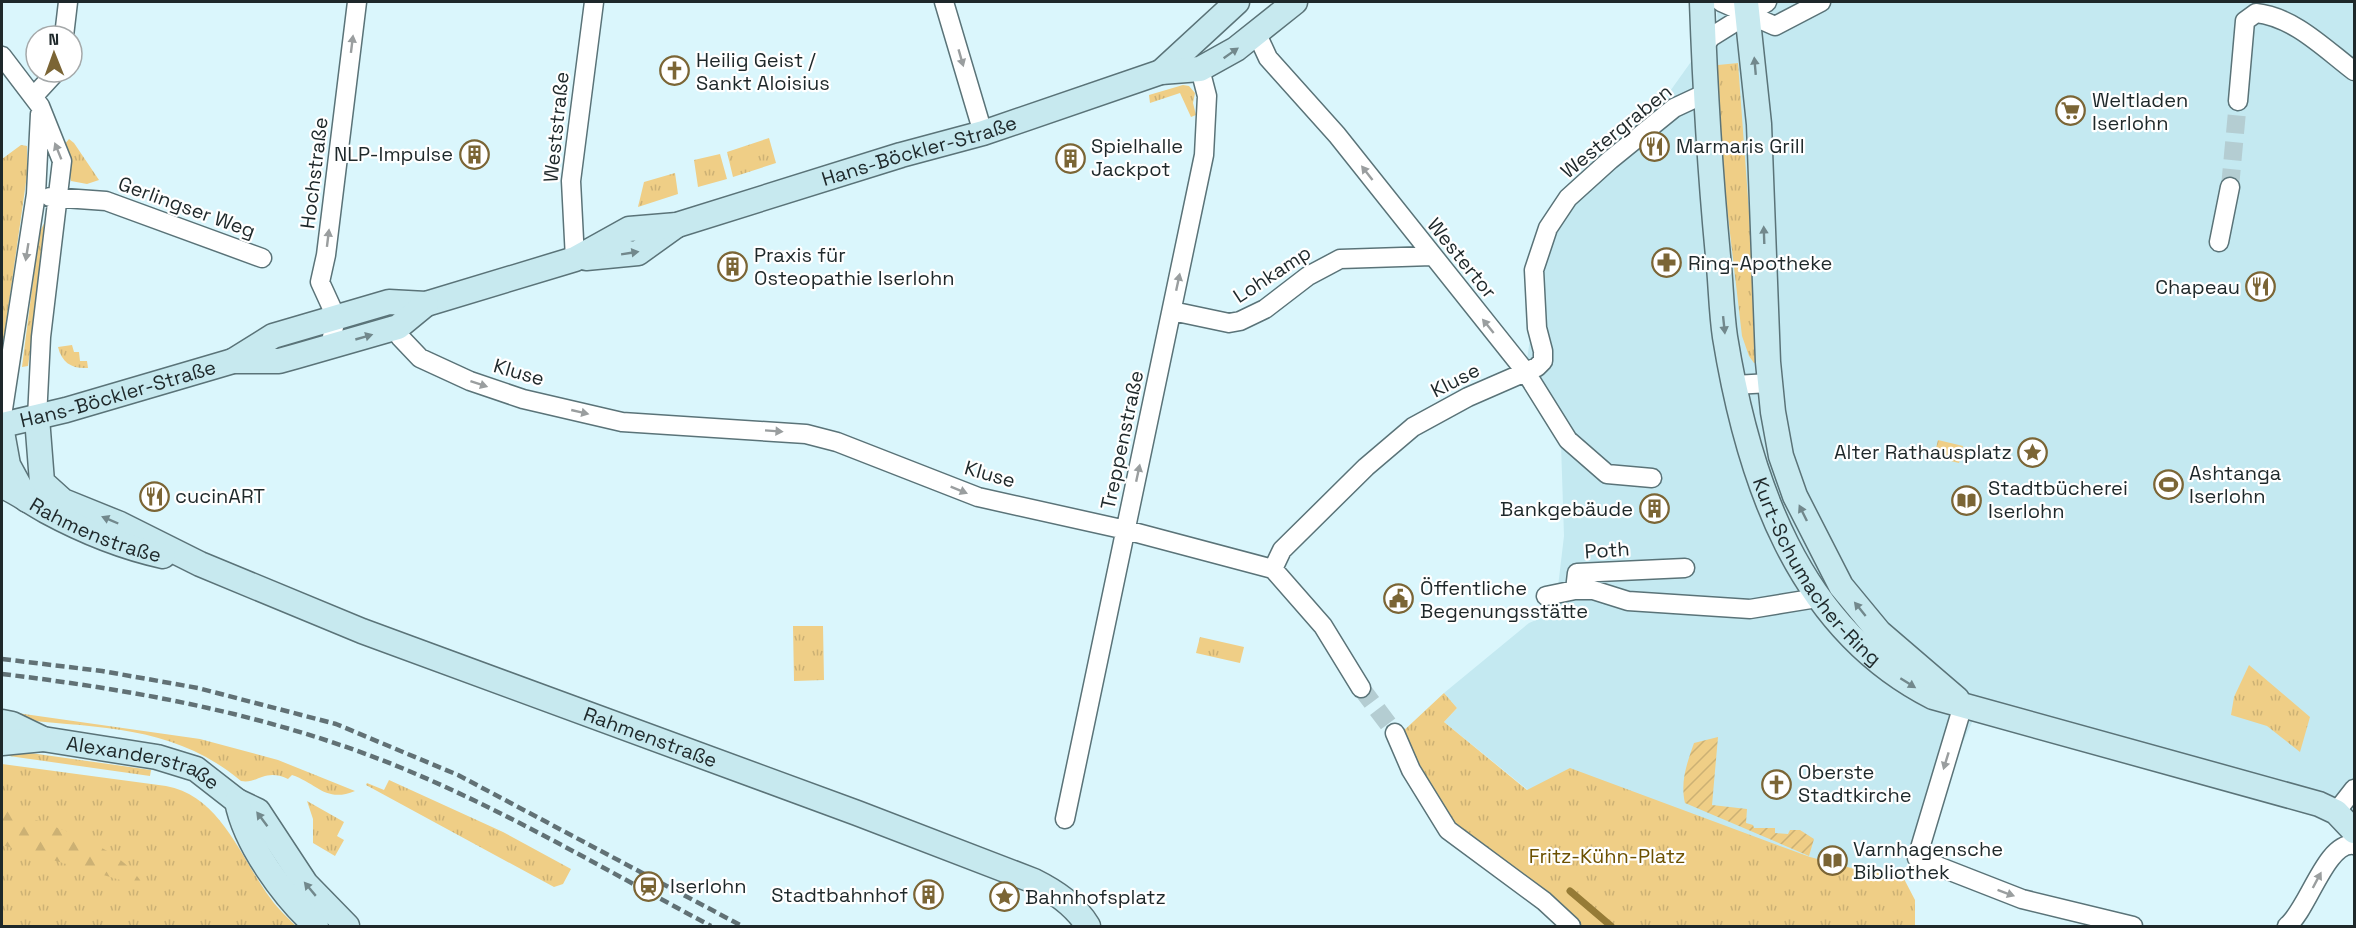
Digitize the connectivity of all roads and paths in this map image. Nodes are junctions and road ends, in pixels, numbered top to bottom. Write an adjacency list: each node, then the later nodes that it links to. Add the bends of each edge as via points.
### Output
1 (68, 2): 13 (street)
2 (357, 2): 33 (street, Hochstraße, one-way to 2, via 320,282)
3 (594, 2): 30 (street, Weststraße, via 571,181)
4 (944, 2): 23 (street, one-way to 23)
5 (1237, 2): 18 (main road, Hans-Böckler-Straße)
6 (1295, 2): 12 (main road, Hans-Böckler-Straße)
7 (1702, 2): 14 (main road, Kurt-Schumacher-Ring)
8 (1721, 2): 11 (street)
9 (1791, 2): 10 (street)
10 (1816, 4): 11 (street, via 1775,26)
11 (1754, 6): 14 (street, via 1711,37); 38 (main road, Kurt-Schumacher-Ring, one-way to 11)
12 (1268, 18): 16 (main road, Hans-Böckler-Straße, one-way to 12, via 1221,60); 28 (street, Westertor, one-way to 12, via 1337,135 1268,58)
13 (65, 24)
14 (1703, 48): 20 (main road, Kurt-Schumacher-Ring)
15 (2, 56): 21 (street)
16 (1200, 69): 18 (main road, Hans-Böckler-Straße); 32 (street, Treppenstraße, one-way to 16, via 1208,123)
17 (2355, 71): 22 (street, via 2297,27 2256,13 2246,21)
18 (1161, 72): 23 (main road, Hans-Böckler-Straße)
19 (48, 84): 21 (street)
20 (1704, 94): 37 (street, Westergraben, via 1674,108 1610,160 1568,198 1557,214 1540,245 1534,270 1543,361); 39 (main road, Kurt-Schumacher-Ring, one-way to 39, via 1723,316)
21 (37, 101): 25 (street); 26 (street, one-way to 21, via 62,161)
22 (2238, 101)
23 (982, 133): 30 (main road, Hans-Böckler-Straße, via 677,225 629,230)
24 (2230, 187): 27 (street)
25 (36, 194): 26 (street, Gerlingser Weg); 40 (street, one-way to 40)
26 (60, 199): 29 (street, Gerlingser Weg, via 106,201); 41 (street, via 41,337)
27 (2219, 242)
28 (1432, 256): 32 (street, Lohkamp, via 1340,259 1240,321 1229,323); 37 (street, Westertor, one-way to 28)
29 (262, 258)
30 (575, 259): 31 (main road, Hans-Böckler-Straße)
31 (426, 304): 33 (main road, Hans-Böckler-Straße, via 390,302); 34 (main road, Hans-Böckler-Straße)
32 (1172, 311): 47 (street, Treppenstraße, one-way to 32)
33 (336, 317): 35 (street); 36 (main road, Hans-Böckler-Straße, via 273,336)
34 (398, 327): 35 (main road, Hans-Böckler-Straße, one-way to 34); 47 (street, Kluse, one-way to 47, via 400,337 420,358 523,399 622,422 806,434 837,442 978,497)
35 (330, 347): 36 (main road, Hans-Böckler-Straße, via 279,361)
36 (233, 361): 41 (main road, Hans-Böckler-Straße)
37 (1526, 371): 44 (street, Westertor, via 1568,440 1607,474); 49 (street, Kluse, via 1413,427 1282,550)
38 (1770, 383): 39 (street); 55 (main road, Kurt-Schumacher-Ring, one-way to 38, via 1879,632 1840,586 1795,496 1782,456)
39 (1734, 385): 53 (main road, Kurt-Schumacher-Ring, via 1767,505 1791,556)
40 (2, 416)
41 (37, 418): 42 (main road, Hans-Böckler-Straße); 48 (main road, Rahmenstraße, one-way to 41, via 63,501 42,482)
42 (2, 425)
43 (2, 432): 46 (main road, Rahmenstraße, via 8,465)
44 (1652, 478)
45 (2, 486): 46 (main road)
46 (27, 500): 48 (main road, Rahmenstraße, via 112,542)
47 (1126, 530): 49 (street, Kluse); 62 (street, Treppenstraße)
48 (200, 564): 66 (main road, Rahmenstraße, via 362,631 1034,881 1075,909)
49 (1273, 568): 54 (street, via 1323,626)
50 (1685, 568): 51 (street, Poth, via 1577,573)
51 (1575, 590): 52 (street, Poth); 53 (street, via 1593,590 1628,601 1750,609)
52 (1546, 596)
53 (1817, 598): 55 (main road, Kurt-Schumacher-Ring, one-way to 55, via 1860,647 1885,668 1933,697)
54 (1362, 688)
55 (1963, 705): 63 (main road, Kurt-Schumacher-Ring, via 2319,804); 68 (street, one-way to 68, via 1917,858 2022,899)
56 (2, 722): 58 (main road, Alexanderstraße)
57 (1395, 734): 67 (street, via 1411,770 1448,830 1544,901)
58 (42, 739): 59 (main road, Alexanderstraße); 61 (main road, Alexanderstraße, via 157,757 196,769)
59 (2, 743)
60 (2355, 789): 63 (street)
61 (237, 801): 64 (main road, Alexanderstraße, via 241,822 261,858); 65 (main road, Alexanderstraße, one-way to 61, via 306,884 258,812)
62 (1065, 819)
63 (2350, 830): 69 (street, one-way to 63, via 2335,853 2345,845)
64 (316, 927)
65 (347, 927)
66 (1088, 927)
67 (1571, 927)
68 (2133, 927)
69 (2287, 927)

